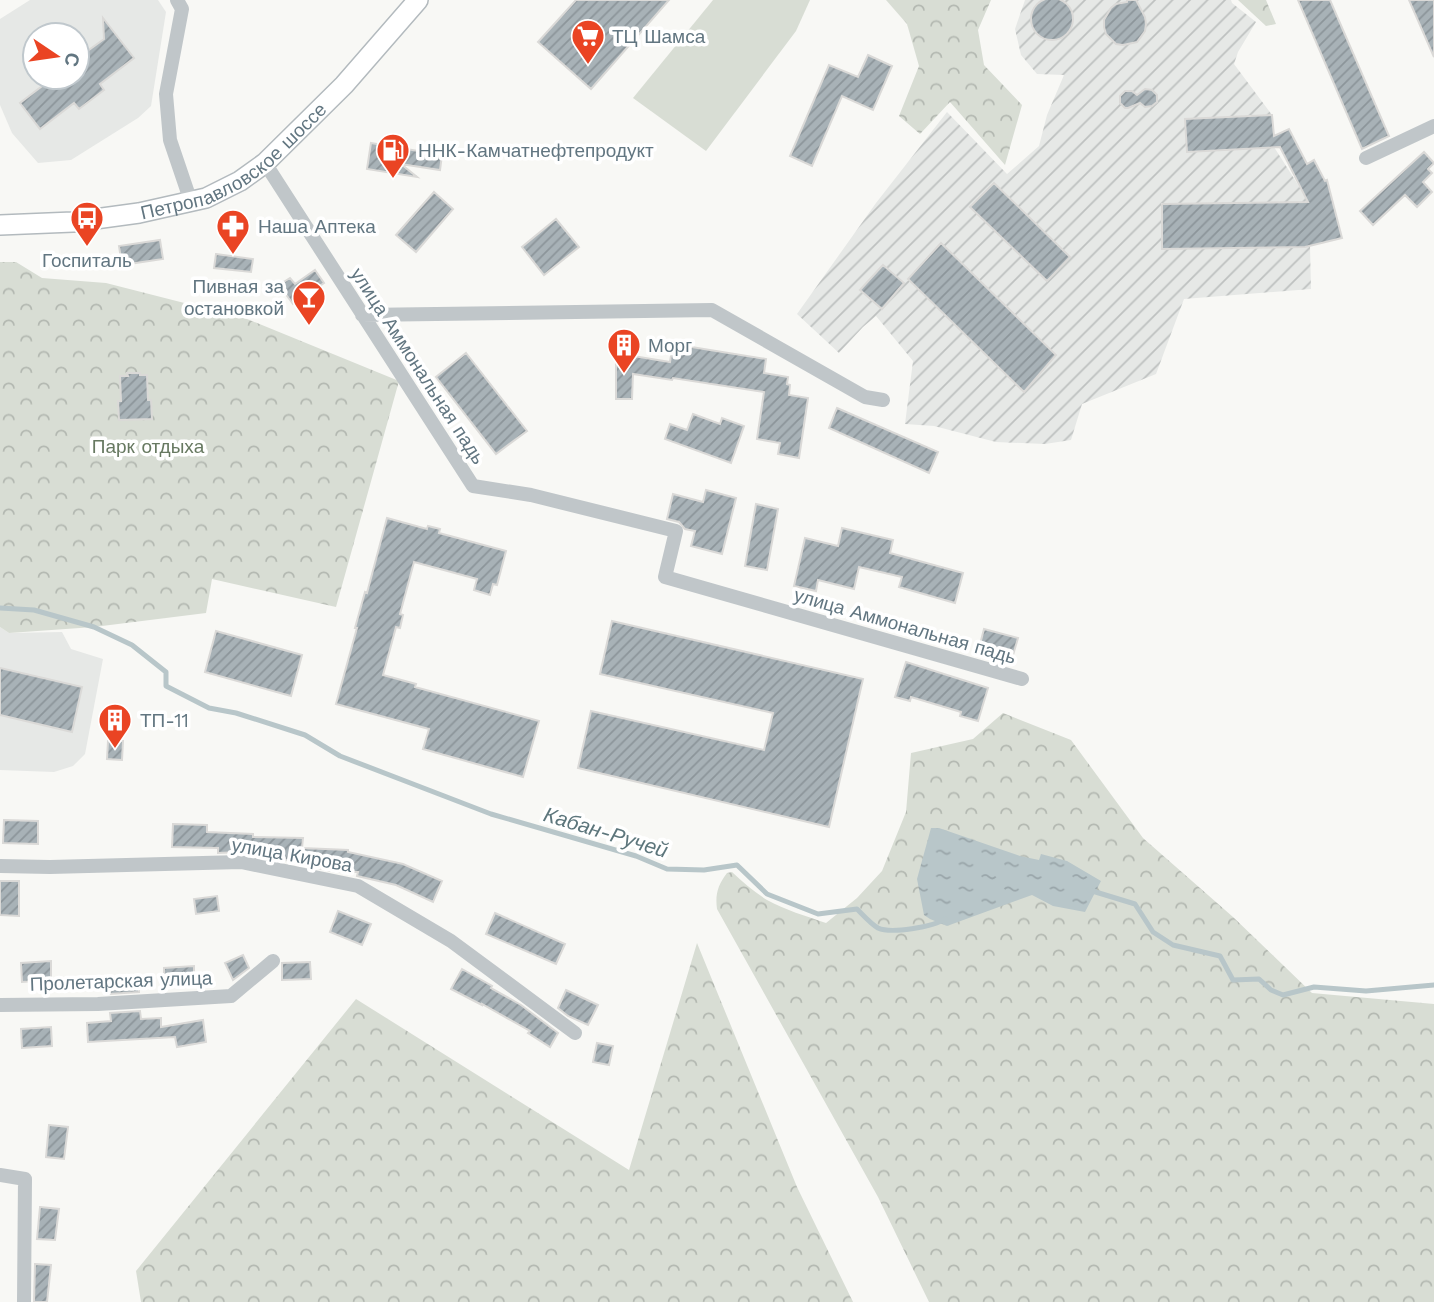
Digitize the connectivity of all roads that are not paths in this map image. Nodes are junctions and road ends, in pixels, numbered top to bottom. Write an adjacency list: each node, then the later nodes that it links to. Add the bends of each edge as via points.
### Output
1 (177, 0): 6 (street, via 183,9 166,94 170,140)
2 (418, 0): 5 (main road, Петропавловское шоссе, via 344,85)
3 (1434, 126): 4 (street)
4 (1366, 158)
5 (265, 163): 6 (main road, Петропавловское шоссе, via 240,181); 8 (street, улица Аммональная падь)
6 (191, 202): 7 (main road, Петропавловское шоссе, via 73,222)
7 (0, 225)
8 (362, 315): 9 (street, via 712,310 864,397); 10 (street, улица Аммональная падь, via 473,486 531,495 676,531 665,577)
9 (883, 400)
10 (1022, 679)
11 (0, 866): 14 (street, улица Кирова, via 241,862 358,886 451,941)
12 (273, 961): 13 (street, Пролетарская улица, via 231,996)
13 (0, 1005)
14 (575, 1033)
15 (0, 1175): 16 (street, via 25,1179)
16 (24, 1302)

